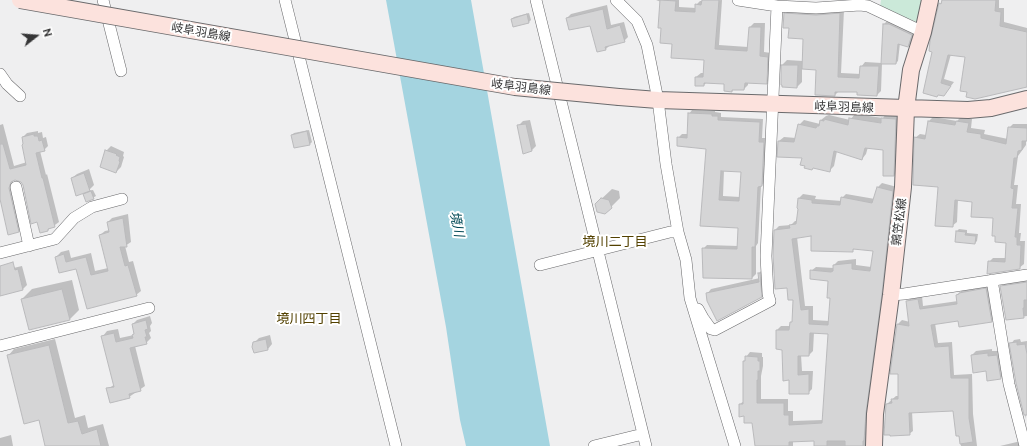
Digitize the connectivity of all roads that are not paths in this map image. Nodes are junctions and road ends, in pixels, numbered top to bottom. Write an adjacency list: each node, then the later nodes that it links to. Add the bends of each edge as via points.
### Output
1 (20, 0): 15 (main road, 岐阜羽島線, bridge, via 515,87)
2 (103, 0): 10 (street)
3 (285, 0): 32 (street)
4 (536, 0): 22 (street)
5 (616, 0): 15 (street, via 636,22 647,45)
6 (738, 0): 8 (street)
7 (930, 0): 9 (main road, 鶉笠松線)
8 (777, 6): 9 (street, via 868,6); 16 (street)
9 (923, 32): 17 (main road, 鶉笠松線, via 912,70)
10 (121, 71)
11 (0, 74): 12 (street)
12 (4, 87): 13 (street)
13 (20, 96)
14 (1027, 99): 17 (main road, 岐阜羽島線, via 990,108 968,110)
15 (658, 100): 16 (main road, 岐阜羽島線); 20 (street)
16 (773, 104): 17 (main road, 岐阜羽島線); 28 (street, via 766,256 770,301 715,330 711,329 694,300)
17 (906, 109): 27 (main road, 鶉笠松線, via 904,187)
18 (16, 187): 21 (street)
19 (122, 199): 21 (street, via 92,207 74,218 55,239)
20 (678, 232): 22 (street); 28 (street, via 686,260)
21 (29, 246): 23 (street)
22 (598, 250): 24 (street); 31 (street)
23 (0, 253)
24 (540, 265)
25 (1027, 275): 26 (street)
26 (992, 280): 27 (street); 37 (street, via 1009,384)
27 (891, 294): 36 (main road, 鶉笠松線, via 875,414)
28 (690, 298): 35 (street)
29 (149, 308): 30 (street)
30 (0, 346)
31 (643, 434): 33 (street); 34 (street)
32 (396, 446)
33 (594, 446)
34 (646, 446)
35 (735, 446)
36 (874, 446)
37 (1025, 446)

